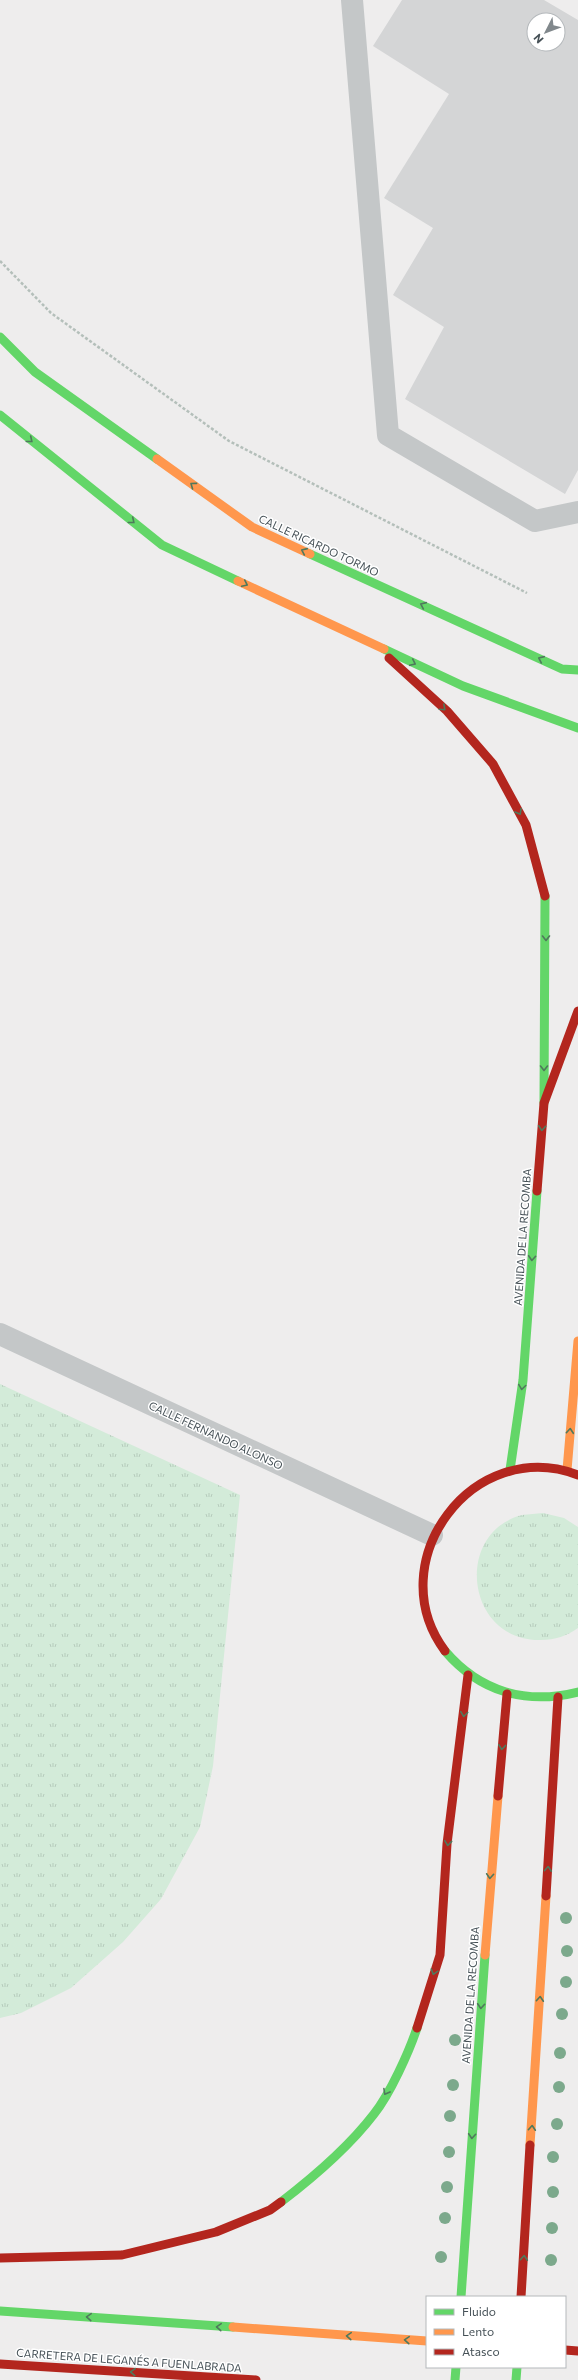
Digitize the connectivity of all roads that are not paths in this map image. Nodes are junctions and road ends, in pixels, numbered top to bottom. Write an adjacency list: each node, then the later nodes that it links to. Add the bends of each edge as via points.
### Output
1 (352, 0): 4 (street, via 388,435 535,521)
2 (0, 337): 6 (main road, CALLE RICARDO TORMO, one-way to 2, via 562,669 252,528 35,372)
3 (0, 416): 5 (main road, one-way to 5, via 162,545)
4 (578, 512)
5 (373, 644): 7 (main road, one-way to 7, via 464,686); 9 (main road, one-way to 9, via 447,711 493,764 526,825 545,890)
6 (578, 670)
7 (578, 728)
8 (578, 1011): 9 (main road, AVENIDA DE LA RECOMBA)
9 (544, 1103): 12 (main road, AVENIDA DE LA RECOMBA, one-way to 12, via 523,1380)
10 (0, 1334): 15 (street, CALLE FERNANDO ALONSO)
11 (578, 1341): 13 (main road, one-way to 11)
12 (510, 1470): 13 (main road, via 538,1466); 15 (main road, via 485,1479 463,1494 445,1513)
13 (567, 1470): 14 (main road)
14 (578, 1475)
15 (432, 1535): 16 (main road, via 423,1573 426,1612 442,1647)
16 (468, 1675): 18 (main road); 20 (main road, one-way to 20, via 447,1844 440,1954 410,2049 375,2112 321,2171 277,2205 216,2232 122,2255)
17 (578, 1692): 19 (main road)
18 (507, 1694): 19 (main road, via 532,1698); 21 (main road, AVENIDA DE LA RECOMBA, one-way to 21, via 492,1847)
19 (558, 1697): 22 (main road, one-way to 19)
20 (0, 2258)
21 (461, 2296)
22 (521, 2296)
23 (0, 2311): 24 (main road, one-way to 23)
24 (426, 2341)
25 (566, 2350): 26 (main road)
26 (578, 2351)
27 (0, 2364): 30 (main road, CARRETERA DE LEGANÉS A FUENLABRADA, one-way to 27)
28 (456, 2368): 31 (main road)
29 (517, 2368): 32 (main road)
30 (256, 2380)
31 (455, 2380)
32 (516, 2380)

